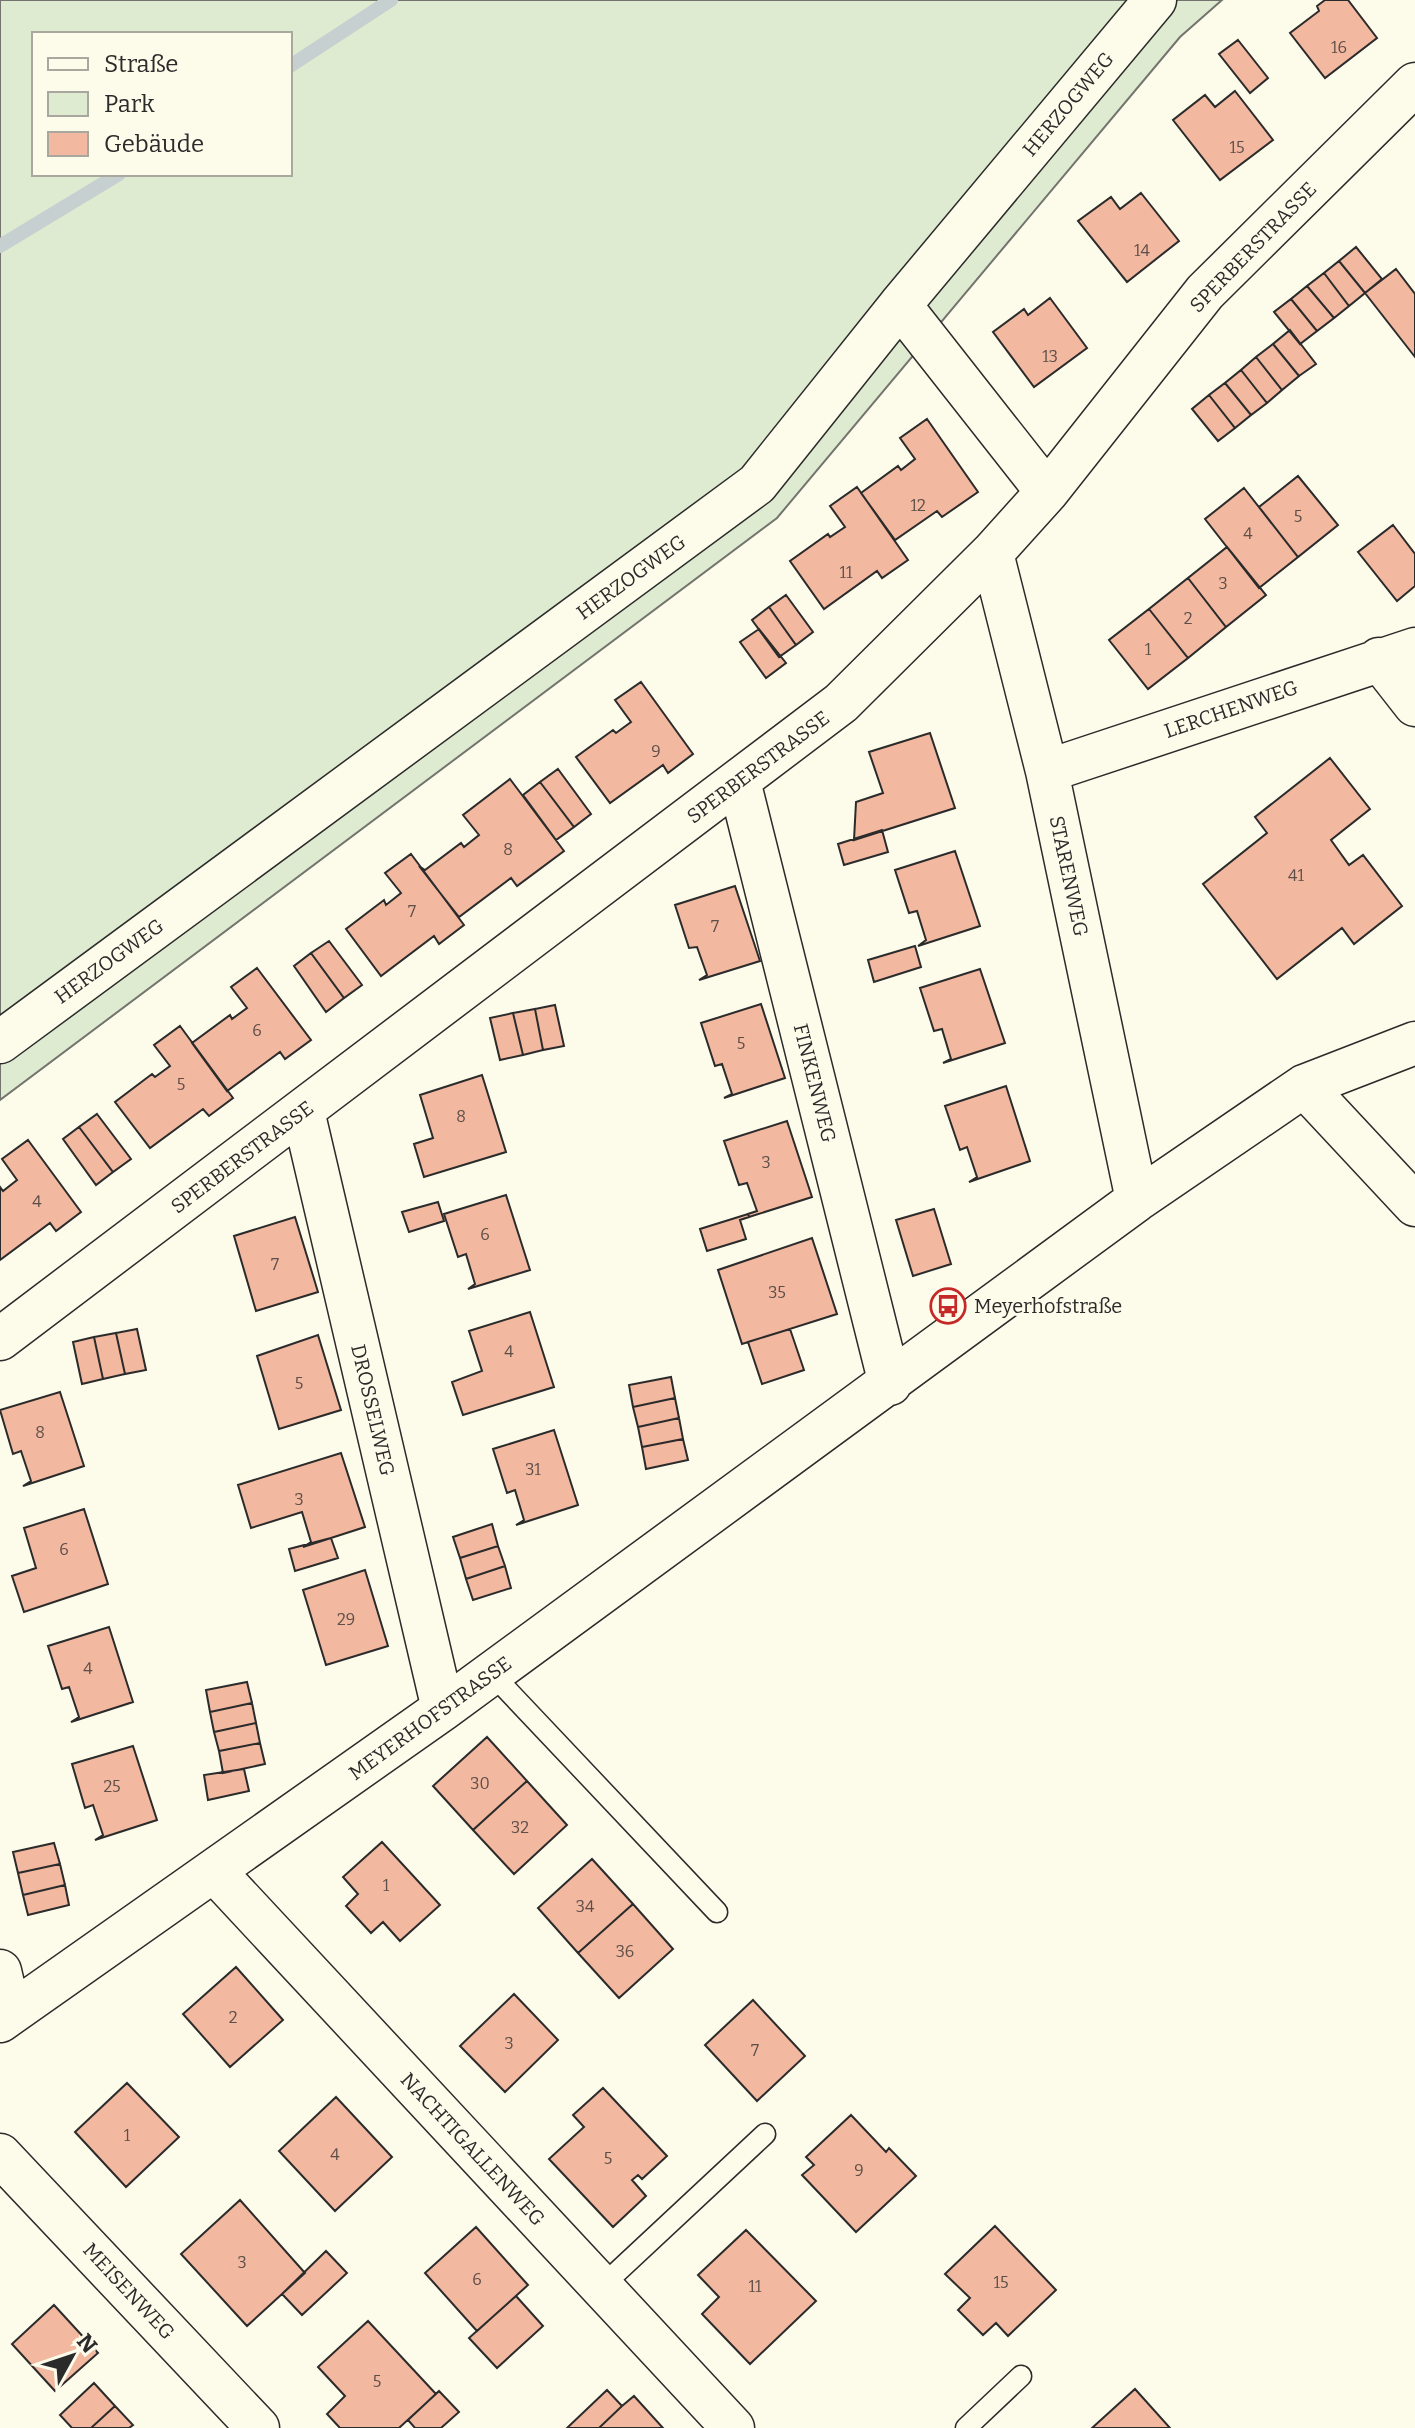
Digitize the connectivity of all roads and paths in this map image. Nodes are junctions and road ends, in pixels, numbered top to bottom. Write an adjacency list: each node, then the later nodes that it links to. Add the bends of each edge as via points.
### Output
1 (1155, 0): 3 (street, HERZOGWEG)
2 (1415, 84): 4 (street, SPERBERSTRASSE, via 1205,292)
3 (900, 305): 4 (street); 10 (street, HERZOGWEG, via 757,484)
4 (1047, 492): 5 (street, SPERBERSTRASSE)
5 (992, 553): 8 (street, STARENWEG); 9 (street, SPERBERSTRASSE, via 841,703)
6 (1397, 654): 7 (street); 8 (street, LERCHENWEG)
7 (1415, 705)
8 (1047, 771): 14 (street, STARENWEG)
9 (739, 781): 13 (street, SPERBERSTRASSE); 17 (street, FINKENWEG)
10 (0, 1042)
11 (1415, 1043): 12 (street, MEYERHOFSTRASSE)
12 (1304, 1086): 14 (street, MEYERHOFSTRASSE); 15 (street)
13 (303, 1111): 16 (street, SPERBERSTRASSE); 19 (street, DROSSELWEG)
14 (1137, 1200): 17 (street, MEYERHOFSTRASSE)
15 (1415, 1205)
16 (0, 1339)
17 (890, 1384): 18 (street, MEYERHOFSTRASSE)
18 (492, 1674): 19 (street, MEYERHOFSTRASSE); 21 (lane)
19 (443, 1709): 20 (street, MEYERHOFSTRASSE)
20 (214, 1871): 23 (street, MEYERHOFSTRASSE); 26 (street, NACHTIGALLENWEG)
21 (717, 1912)
22 (0, 1971): 23 (street)
23 (5, 2017)
24 (765, 2134): 26 (lane)
25 (0, 2155): 28 (street, MEISENWEG)
26 (601, 2287): 29 (street, NACHTIGALLENWEG)
27 (1021, 2376): 30 (lane)
28 (258, 2428)
29 (733, 2428)
30 (966, 2428)

